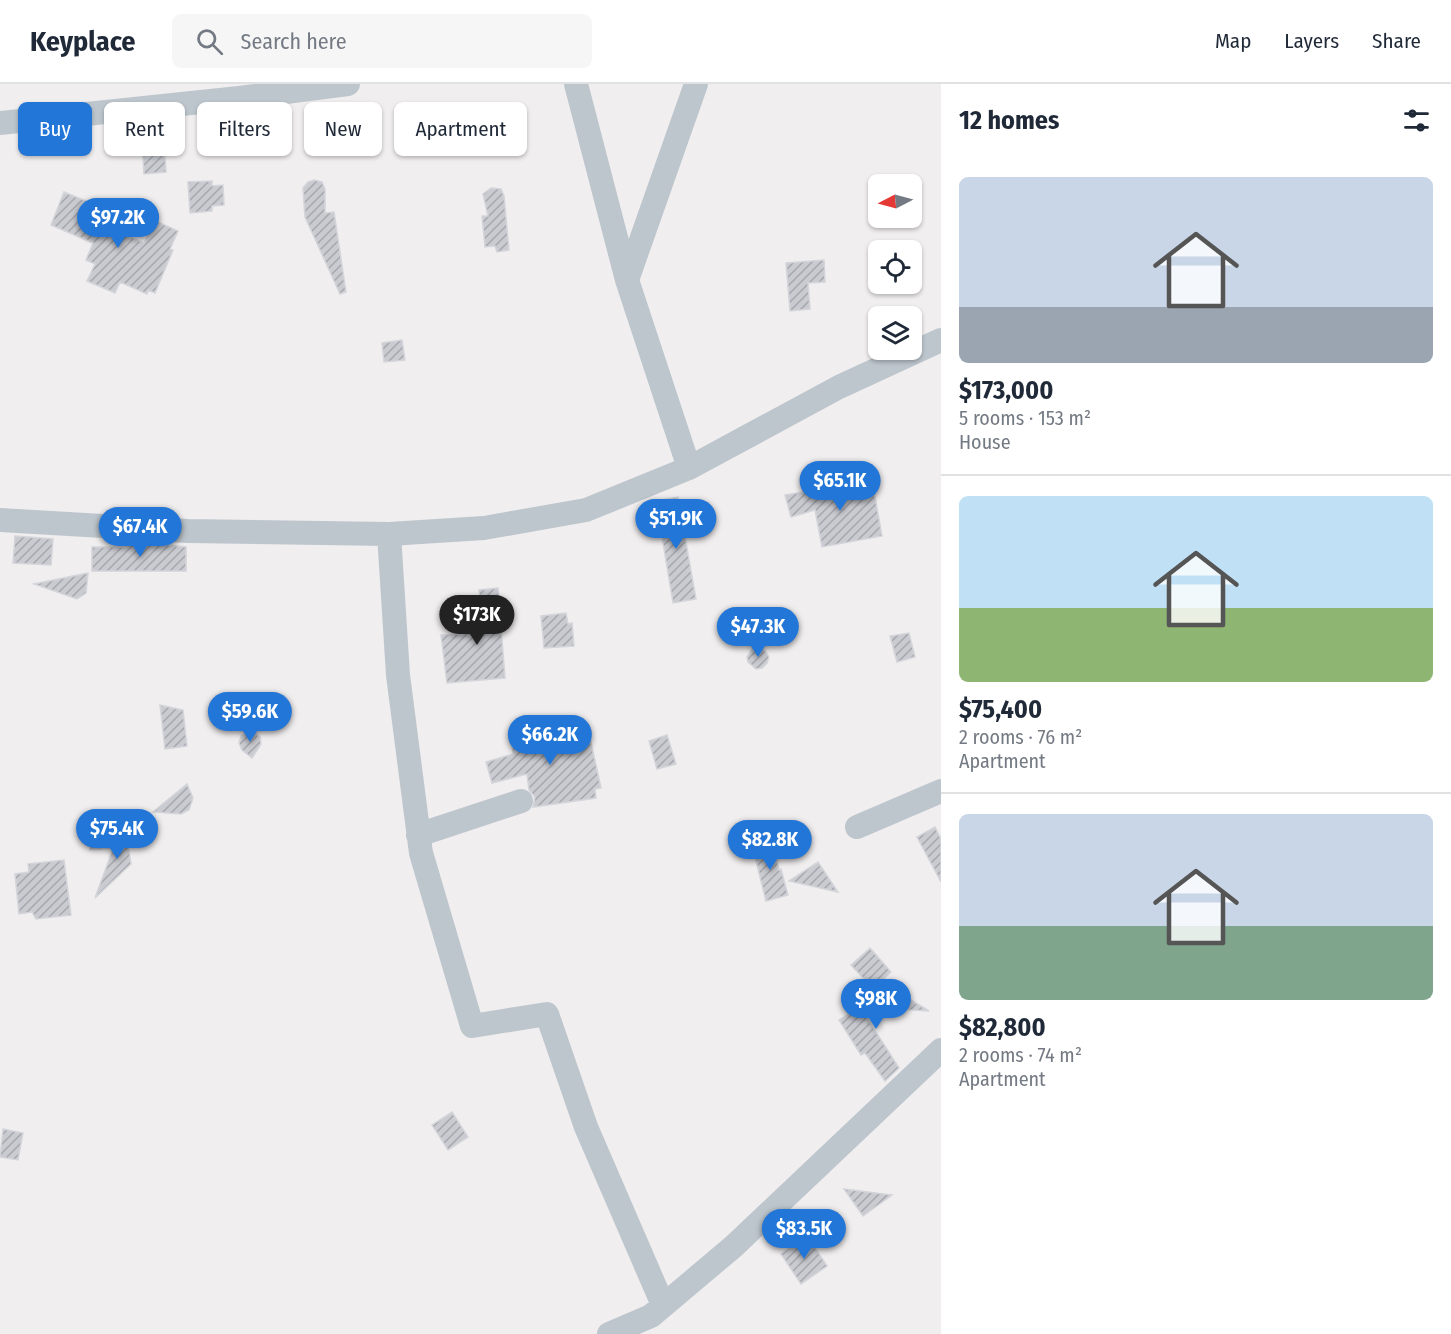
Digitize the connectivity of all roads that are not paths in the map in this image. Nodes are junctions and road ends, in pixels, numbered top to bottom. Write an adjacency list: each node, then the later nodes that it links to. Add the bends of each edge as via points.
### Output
1 (348, 84): 4 (street)
2 (576, 84): 6 (street)
3 (696, 84): 6 (street)
4 (238, 91): 5 (street)
5 (0, 123)
6 (627, 280): 8 (street)
7 (941, 340): 8 (street, via 839,387)
8 (688, 468): 10 (street, via 586,510 484,528)
9 (0, 520): 10 (street, via 188,531)
10 (389, 534): 14 (street, via 398,675)
11 (941, 791): 13 (street)
12 (521, 801): 14 (street)
13 (857, 827)
14 (418, 835): 16 (street, via 472,1026 547,1014 586,1127)
15 (941, 1050): 16 (street, via 734,1245)
16 (663, 1305): 17 (street, via 651,1316)
17 (609, 1334)

